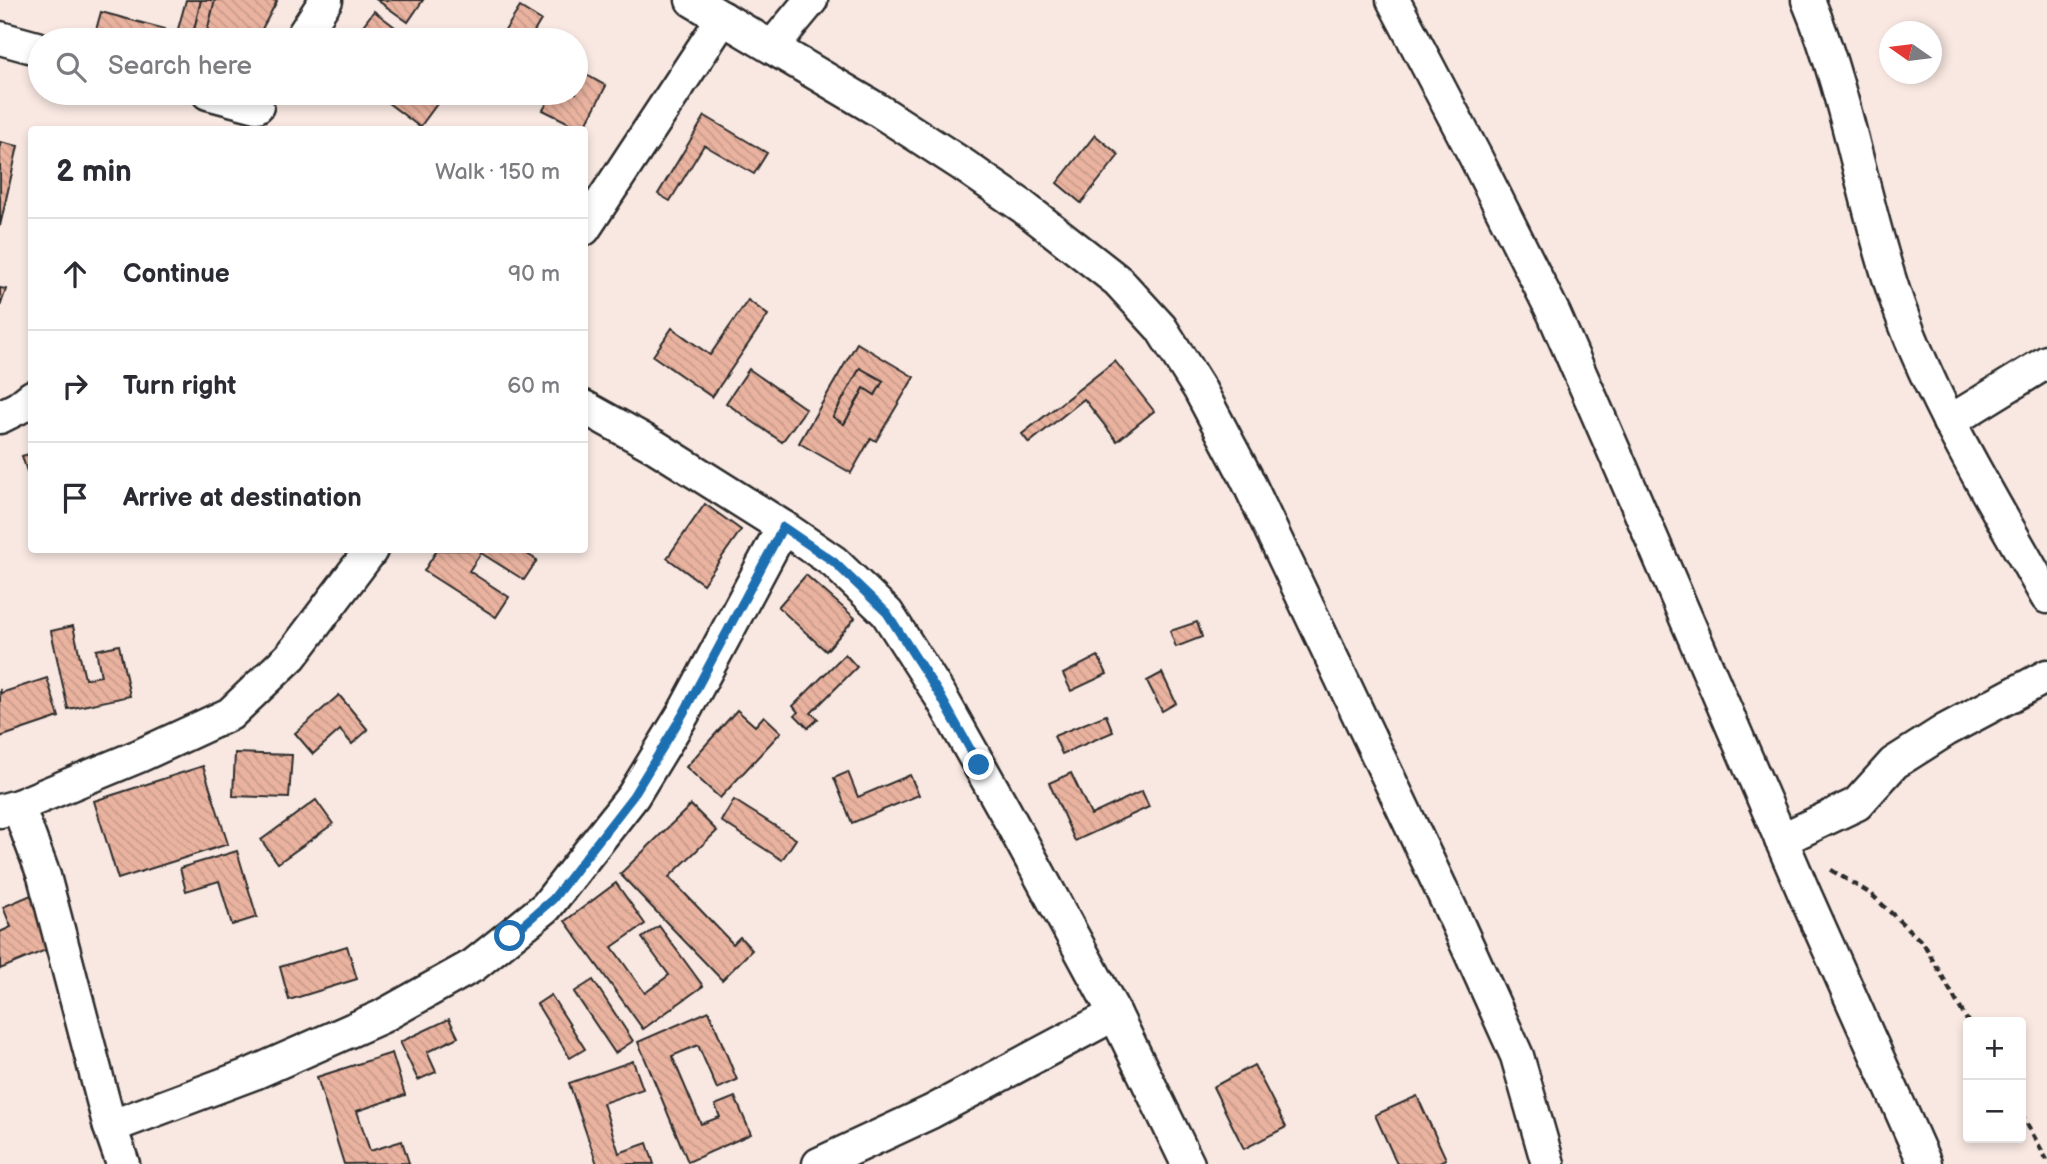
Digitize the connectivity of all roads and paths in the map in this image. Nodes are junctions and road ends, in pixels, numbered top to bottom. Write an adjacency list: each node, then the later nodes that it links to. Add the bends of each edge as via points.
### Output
1 (326, 0): 7 (street)
2 (692, 0): 6 (street)
3 (811, 0): 10 (street)
4 (1393, 0): 22 (street, via 1554,314)
5 (1808, 0): 16 (street, via 1838,83 1893,290 1927,379)
6 (723, 18): 10 (street); 11 (street)
7 (308, 28)
8 (0, 38): 9 (street)
9 (28, 46)
10 (772, 47): 32 (street, via 1022,206 1118,281 1161,328 1246,477 1437,880 1517,1056)
11 (588, 223)
12 (2047, 362): 16 (street)
13 (28, 400): 15 (street)
14 (588, 409): 17 (street)
15 (0, 417)
16 (1950, 422): 19 (street)
17 (783, 527): 24 (street, via 834,562 887,613 941,697); 27 (street, via 683,714 633,796 546,907 474,965 381,1017 254,1073)
18 (369, 553): 21 (street, via 291,656 230,714 139,757)
19 (2047, 597)
20 (2047, 676): 22 (street, via 1894,763 1857,804)
21 (9, 809): 27 (street, via 44,876)
22 (1781, 841): 33 (street)
23 (1826, 867): 25 (path, via 1871,894 1924,944)
24 (1115, 1014): 30 (street, via 931,1112); 31 (street)
25 (1965, 1017)
26 (2026, 1121): 28 (path)
27 (110, 1127): 29 (street)
28 (2047, 1160)
29 (123, 1164)
30 (820, 1164)
31 (1188, 1164)
32 (1548, 1164)
33 (1925, 1164)

